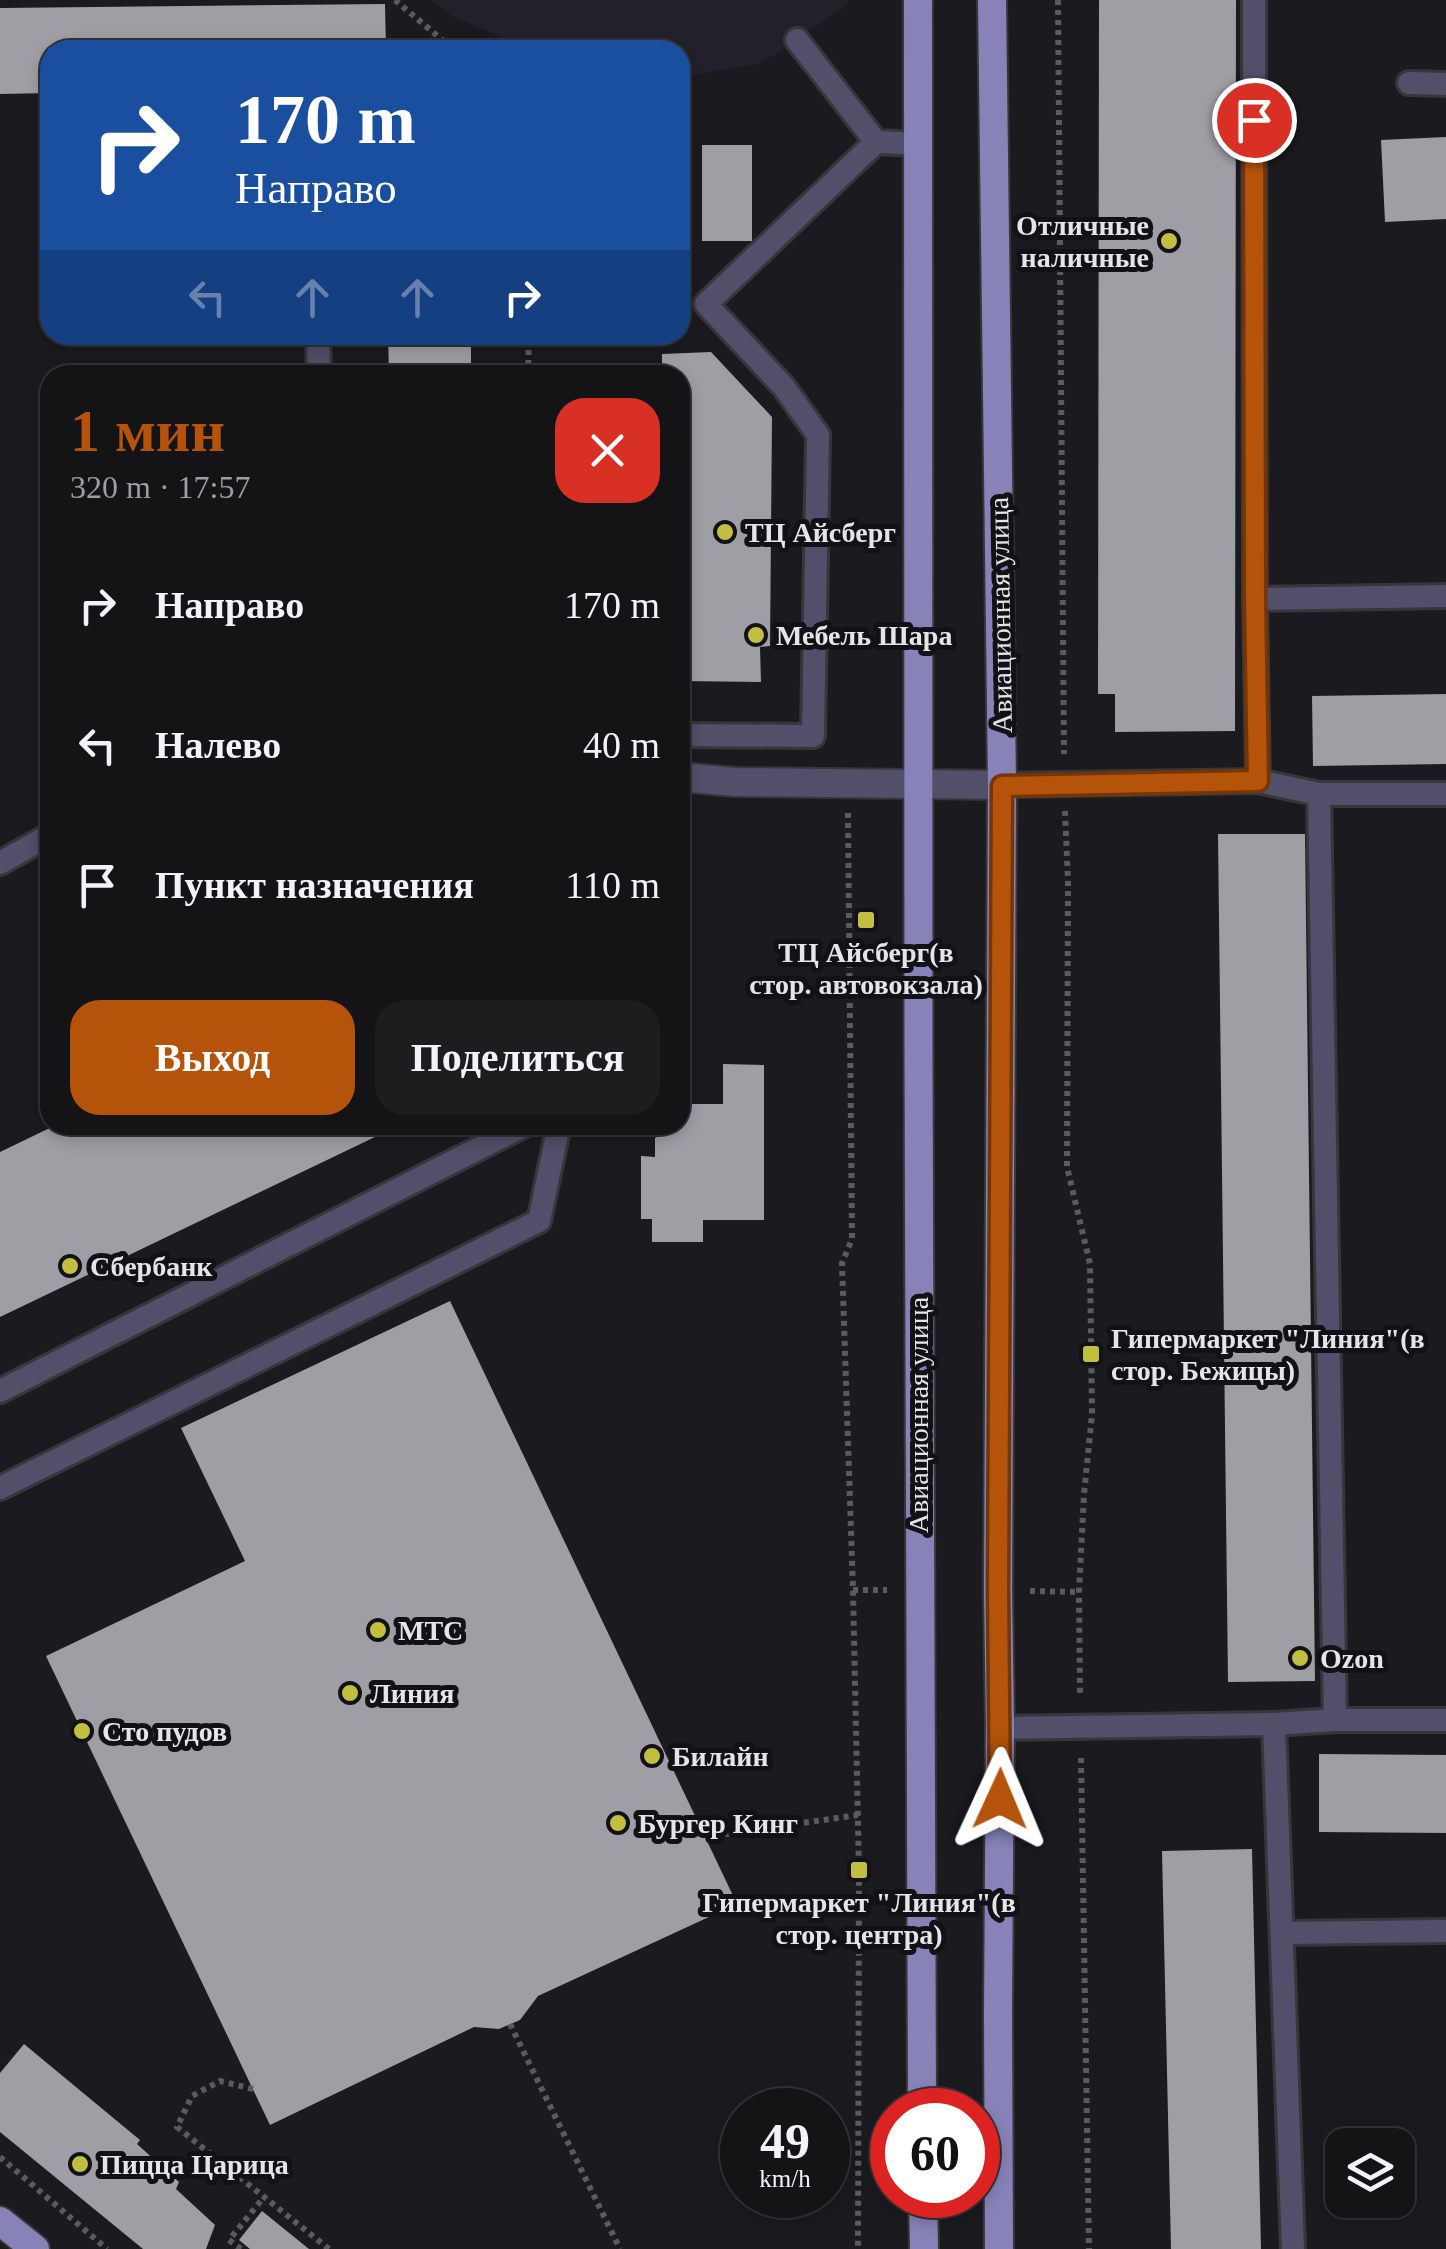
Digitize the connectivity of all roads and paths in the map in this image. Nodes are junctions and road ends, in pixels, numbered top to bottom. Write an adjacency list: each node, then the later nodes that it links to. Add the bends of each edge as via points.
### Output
1 (395, 0): 6 (path)
2 (918, 0): 11 (main road, Авиационная улица)
3 (992, 0): 20 (main road, Авиационная улица)
4 (1058, 0): 18 (path)
5 (1254, 0): 13 (lane)
6 (442, 40)
7 (797, 40): 10 (lane)
8 (1409, 83): 9 (lane)
9 (1446, 84)
10 (876, 142): 11 (lane); 14 (lane, via 706,304 818,434 813,736)
11 (919, 144): 19 (main road, Авиационная улица)
12 (1446, 596): 13 (lane)
13 (1255, 599): 16 (lane)
14 (690, 736)
15 (690, 778): 17 (street)
16 (1258, 781): 18 (lane); 21 (lane)
17 (848, 783): 19 (street); 34 (path, via 852,1240 842,1263)
18 (1064, 784): 20 (lane); 32 (path, via 1066,1167 1090,1264 1092,1416 1079,1592)
19 (920, 785): 20 (street); 40 (main road, Авиационная улица)
20 (1002, 786): 33 (main road, Авиационная улица)
21 (1319, 794): 22 (lane); 29 (lane)
22 (1446, 794)
23 (40, 841): 24 (lane)
24 (0, 863)
25 (505, 1135): 27 (lane)
26 (557, 1135): 28 (lane, via 540,1221)
27 (0, 1391)
28 (0, 1488)
29 (1334, 1720): 30 (lane); 31 (lane)
30 (1446, 1720)
31 (1274, 1724): 32 (lane); 37 (lane)
32 (1080, 1727): 33 (lane); 53 (path)
33 (1000, 1728): 52 (main road, Авиационная улица)
34 (858, 1815): 35 (path); 50 (path)
35 (705, 1837)
36 (1446, 1931): 37 (lane)
37 (1282, 1932): 54 (lane)
38 (510, 2024): 49 (path)
39 (253, 2088): 42 (path, via 220,2081 192,2096 176,2126)
40 (922, 2088)
41 (0, 2156): 46 (path)
42 (264, 2197): 47 (path, via 229,2240); 48 (path)
43 (923, 2218): 51 (main road)
44 (0, 2220): 45 (main road)
45 (35, 2249)
46 (108, 2249)
47 (240, 2249)
48 (330, 2249)
49 (620, 2249)
50 (858, 2249)
51 (924, 2249)
52 (999, 2249)
53 (1089, 2249)
54 (1293, 2249)

